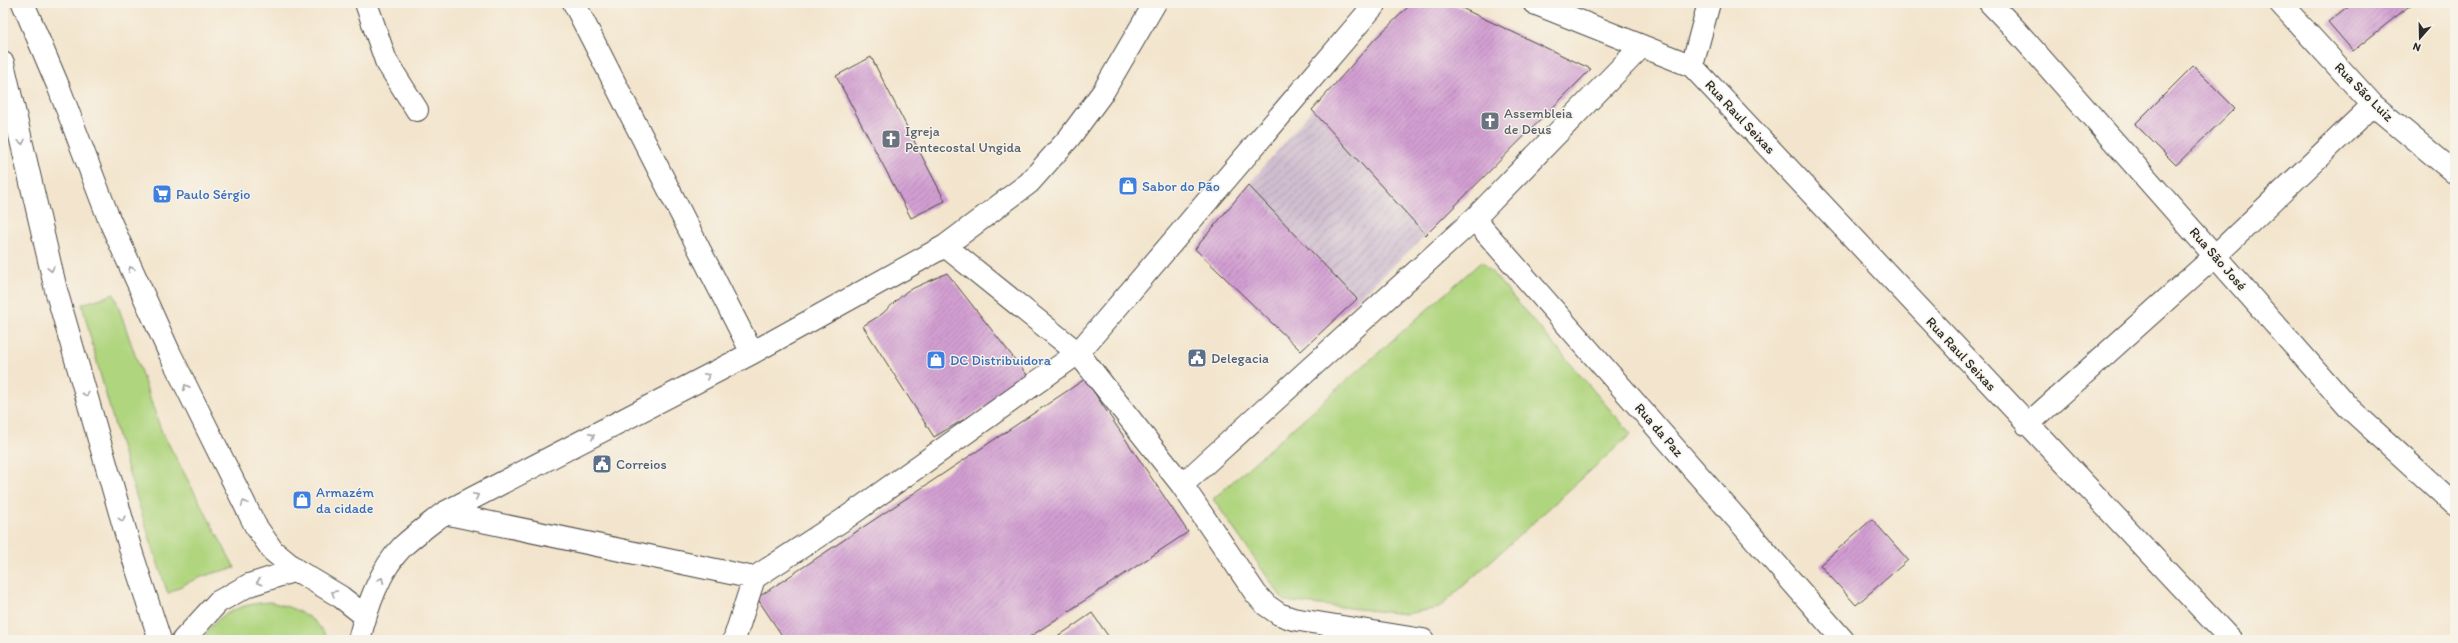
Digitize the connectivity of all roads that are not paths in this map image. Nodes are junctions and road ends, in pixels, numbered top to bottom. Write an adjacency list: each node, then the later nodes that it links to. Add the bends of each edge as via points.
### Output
1 (23, 3): 26 (street, one-way to 1, via 273,550 255,525 170,354 109,219 59,88)
2 (366, 3): 14 (street, via 386,61)
3 (574, 3): 20 (street)
4 (1155, 3): 18 (street, via 1103,92 1069,138 1029,183)
5 (1376, 3): 21 (street)
6 (1534, 3): 10 (street)
7 (1709, 3): 12 (street)
8 (1990, 3): 19 (street, Rua São José)
9 (2280, 3): 13 (street, Rua São Luiz)
10 (1642, 46): 12 (street); 17 (street)
11 (3, 63): 15 (street)
12 (1692, 66): 22 (street, Rua Raul Seixas)
13 (2373, 105): 16 (street, Rua São Luiz); 19 (street)
14 (417, 110)
15 (9, 115): 29 (street, one-way to 29, via 131,551)
16 (2455, 173)
17 (1474, 219): 23 (street); 34 (street, Rua da Paz)
18 (945, 246): 20 (street); 21 (street)
19 (2215, 256): 22 (street); 24 (street, Rua São José, via 2348,407)
20 (752, 353): 25 (street, one-way to 20)
21 (1078, 353): 23 (street); 27 (street, via 843,520)
22 (2027, 425): 35 (street, Rua Raul Seixas)
23 (1182, 485): 33 (street, via 1256,594 1279,614 1316,624)
24 (2455, 505)
25 (444, 513): 27 (street); 28 (street, one-way to 25, via 384,572 402,547)
26 (296, 570): 28 (street, one-way to 26, via 341,597); 30 (street, one-way to 30, via 249,585 218,602)
27 (754, 578): 32 (street)
28 (365, 616): 31 (street)
29 (160, 640)
30 (183, 640)
31 (359, 640)
32 (734, 640)
33 (1423, 640)
34 (1843, 640)
35 (2231, 640)

